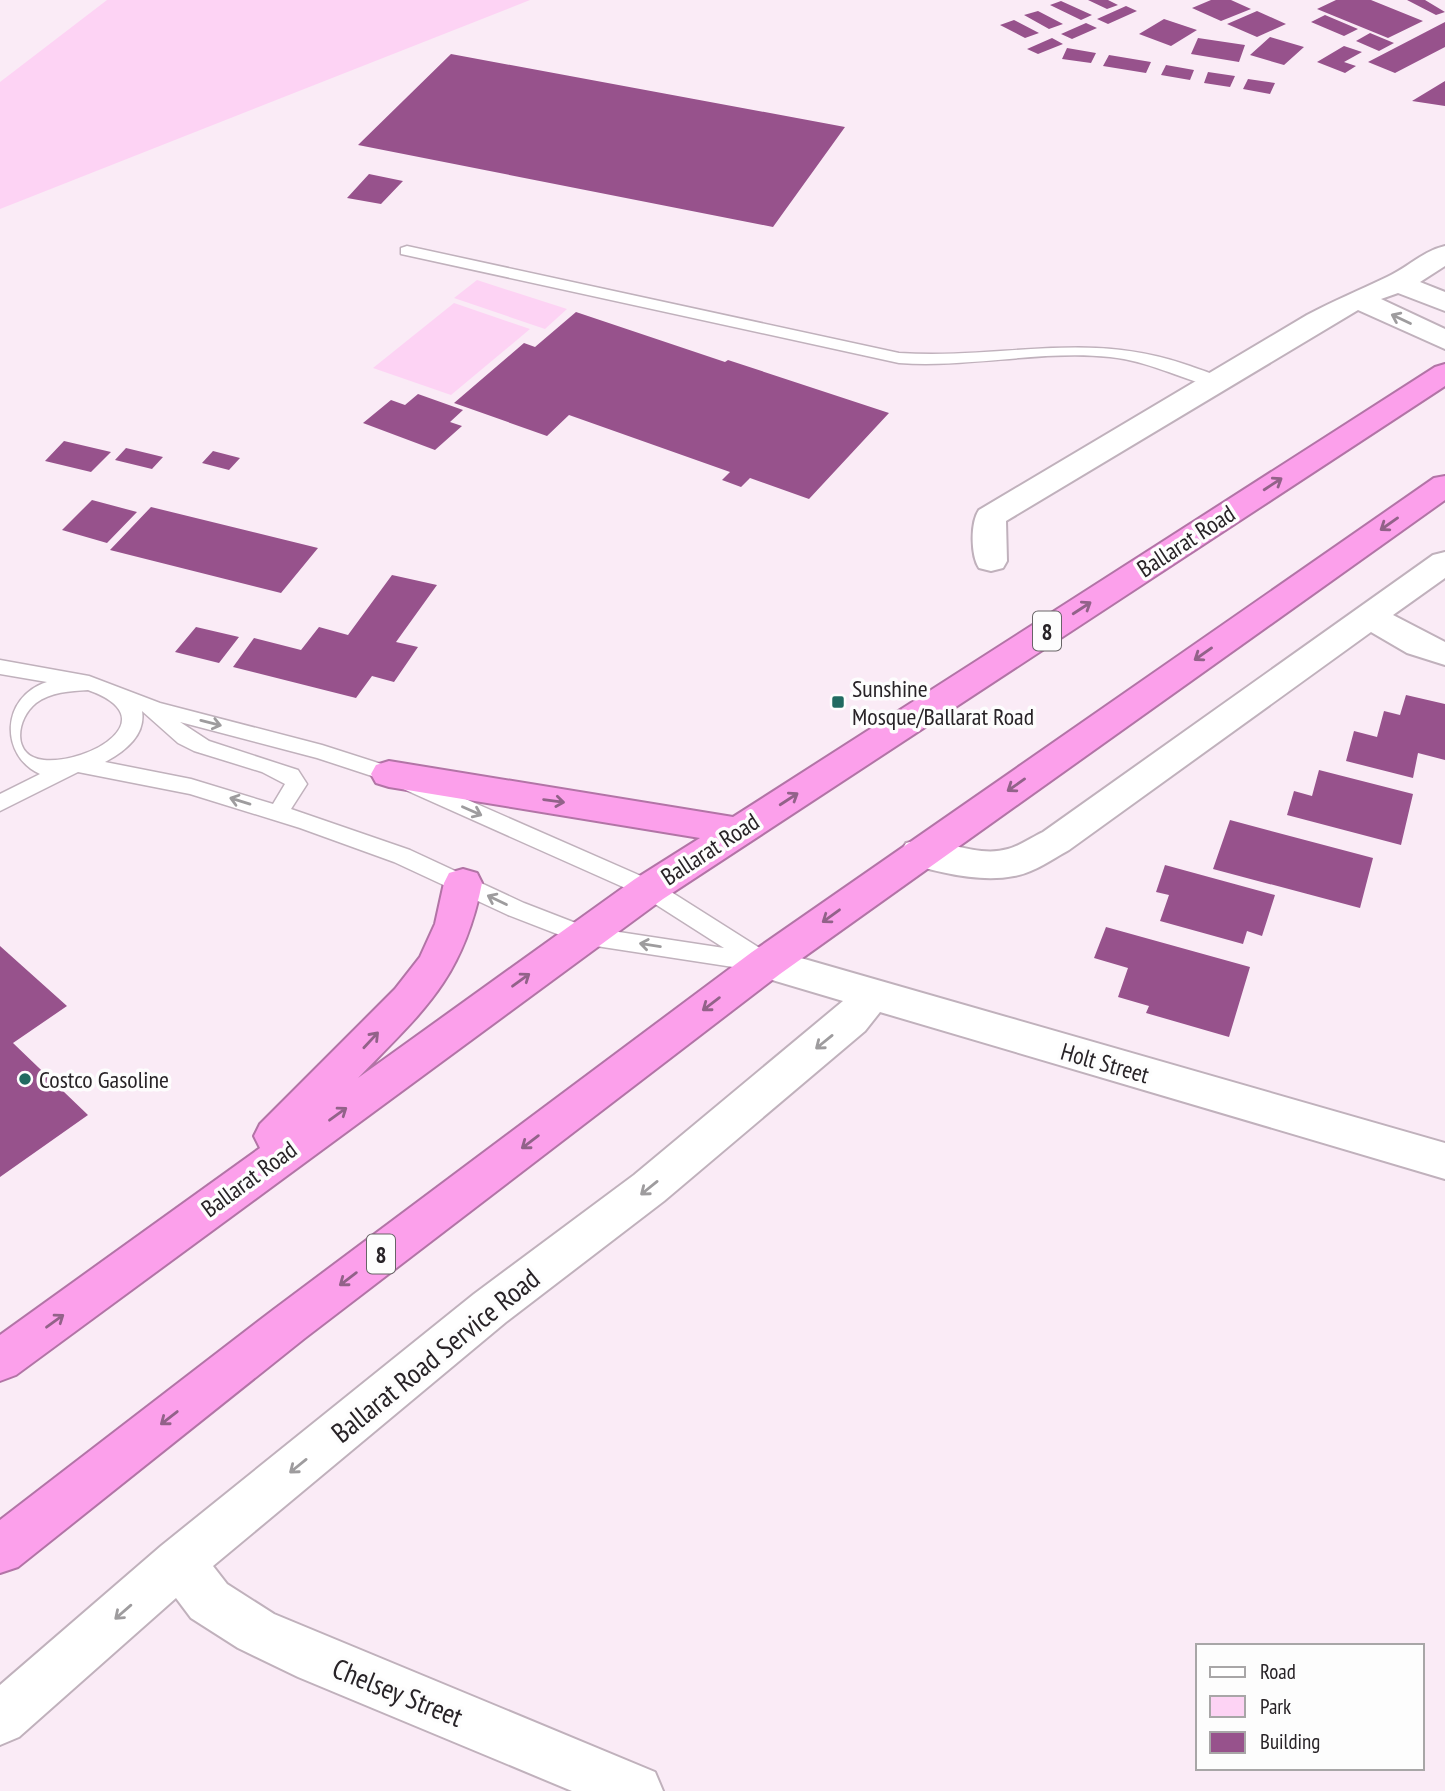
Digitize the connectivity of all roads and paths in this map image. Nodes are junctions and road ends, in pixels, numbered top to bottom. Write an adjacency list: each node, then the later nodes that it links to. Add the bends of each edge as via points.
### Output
1 (407, 251): 8 (lane, via 899,358 945,362 1111,352 1174,365)
2 (1445, 254): 3 (street)
3 (1398, 283): 4 (street); 5 (street)
4 (1357, 299): 6 (street, one-way to 4); 8 (street)
5 (1445, 302)
6 (1445, 340)
7 (1445, 373): 23 (highway, Ballarat Road / 8, one-way to 7)
8 (1214, 382): 10 (street, via 990,517)
9 (1445, 485): 24 (highway, 8, one-way to 24)
10 (990, 561)
11 (1445, 562): 12 (street)
12 (1369, 616): 13 (street, via 1419,645); 24 (street, via 1056,841 1013,863 968,863)
13 (1445, 654)
14 (0, 667): 15 (lane)
15 (89, 683): 16 (lane); 18 (lane, via 48,689 29,698)
16 (122, 695): 17 (lane); 19 (lane, via 131,706 129,734 117,747)
17 (153, 708): 20 (lane, one-way to 20); 22 (lane, via 173,731 201,749 290,775 296,784)
18 (3, 735): 19 (lane, via 22,761 39,767)
19 (77, 766): 21 (lane); 22 (lane, one-way to 19, via 191,787)
20 (389, 774): 23 (highway, one-way to 23); 26 (lane, one-way to 26)
21 (0, 803)
22 (278, 813): 25 (lane, via 402,856)
23 (739, 831): 26 (highway, Ballarat Road / 8)
24 (919, 853): 28 (highway, 8, one-way to 28)
25 (463, 883): 27 (lane, one-way to 25); 31 (highway, one-way to 25, via 409,1000 437,964 454,924)
26 (649, 889): 27 (highway, Ballarat Road / 8); 28 (lane)
27 (583, 934): 28 (lane, one-way to 27); 31 (highway, Ballarat Road / 8, one-way to 27)
28 (765, 963): 29 (street, Holt Street); 33 (highway, 8, one-way to 33)
29 (871, 994): 30 (street, Holt Street); 34 (street, Ballarat Road Service Road, one-way to 34, via 851,1020 649,1188 490,1308)
30 (1445, 1161)
31 (184, 1227): 32 (highway, Ballarat Road / 8, one-way to 31)
32 (0, 1361)
33 (0, 1550)
34 (180, 1563): 35 (street, Ballarat Road Service Road, one-way to 35); 36 (street, Chelsey Street, via 209,1601 256,1631)
35 (0, 1719)
36 (636, 1791)

